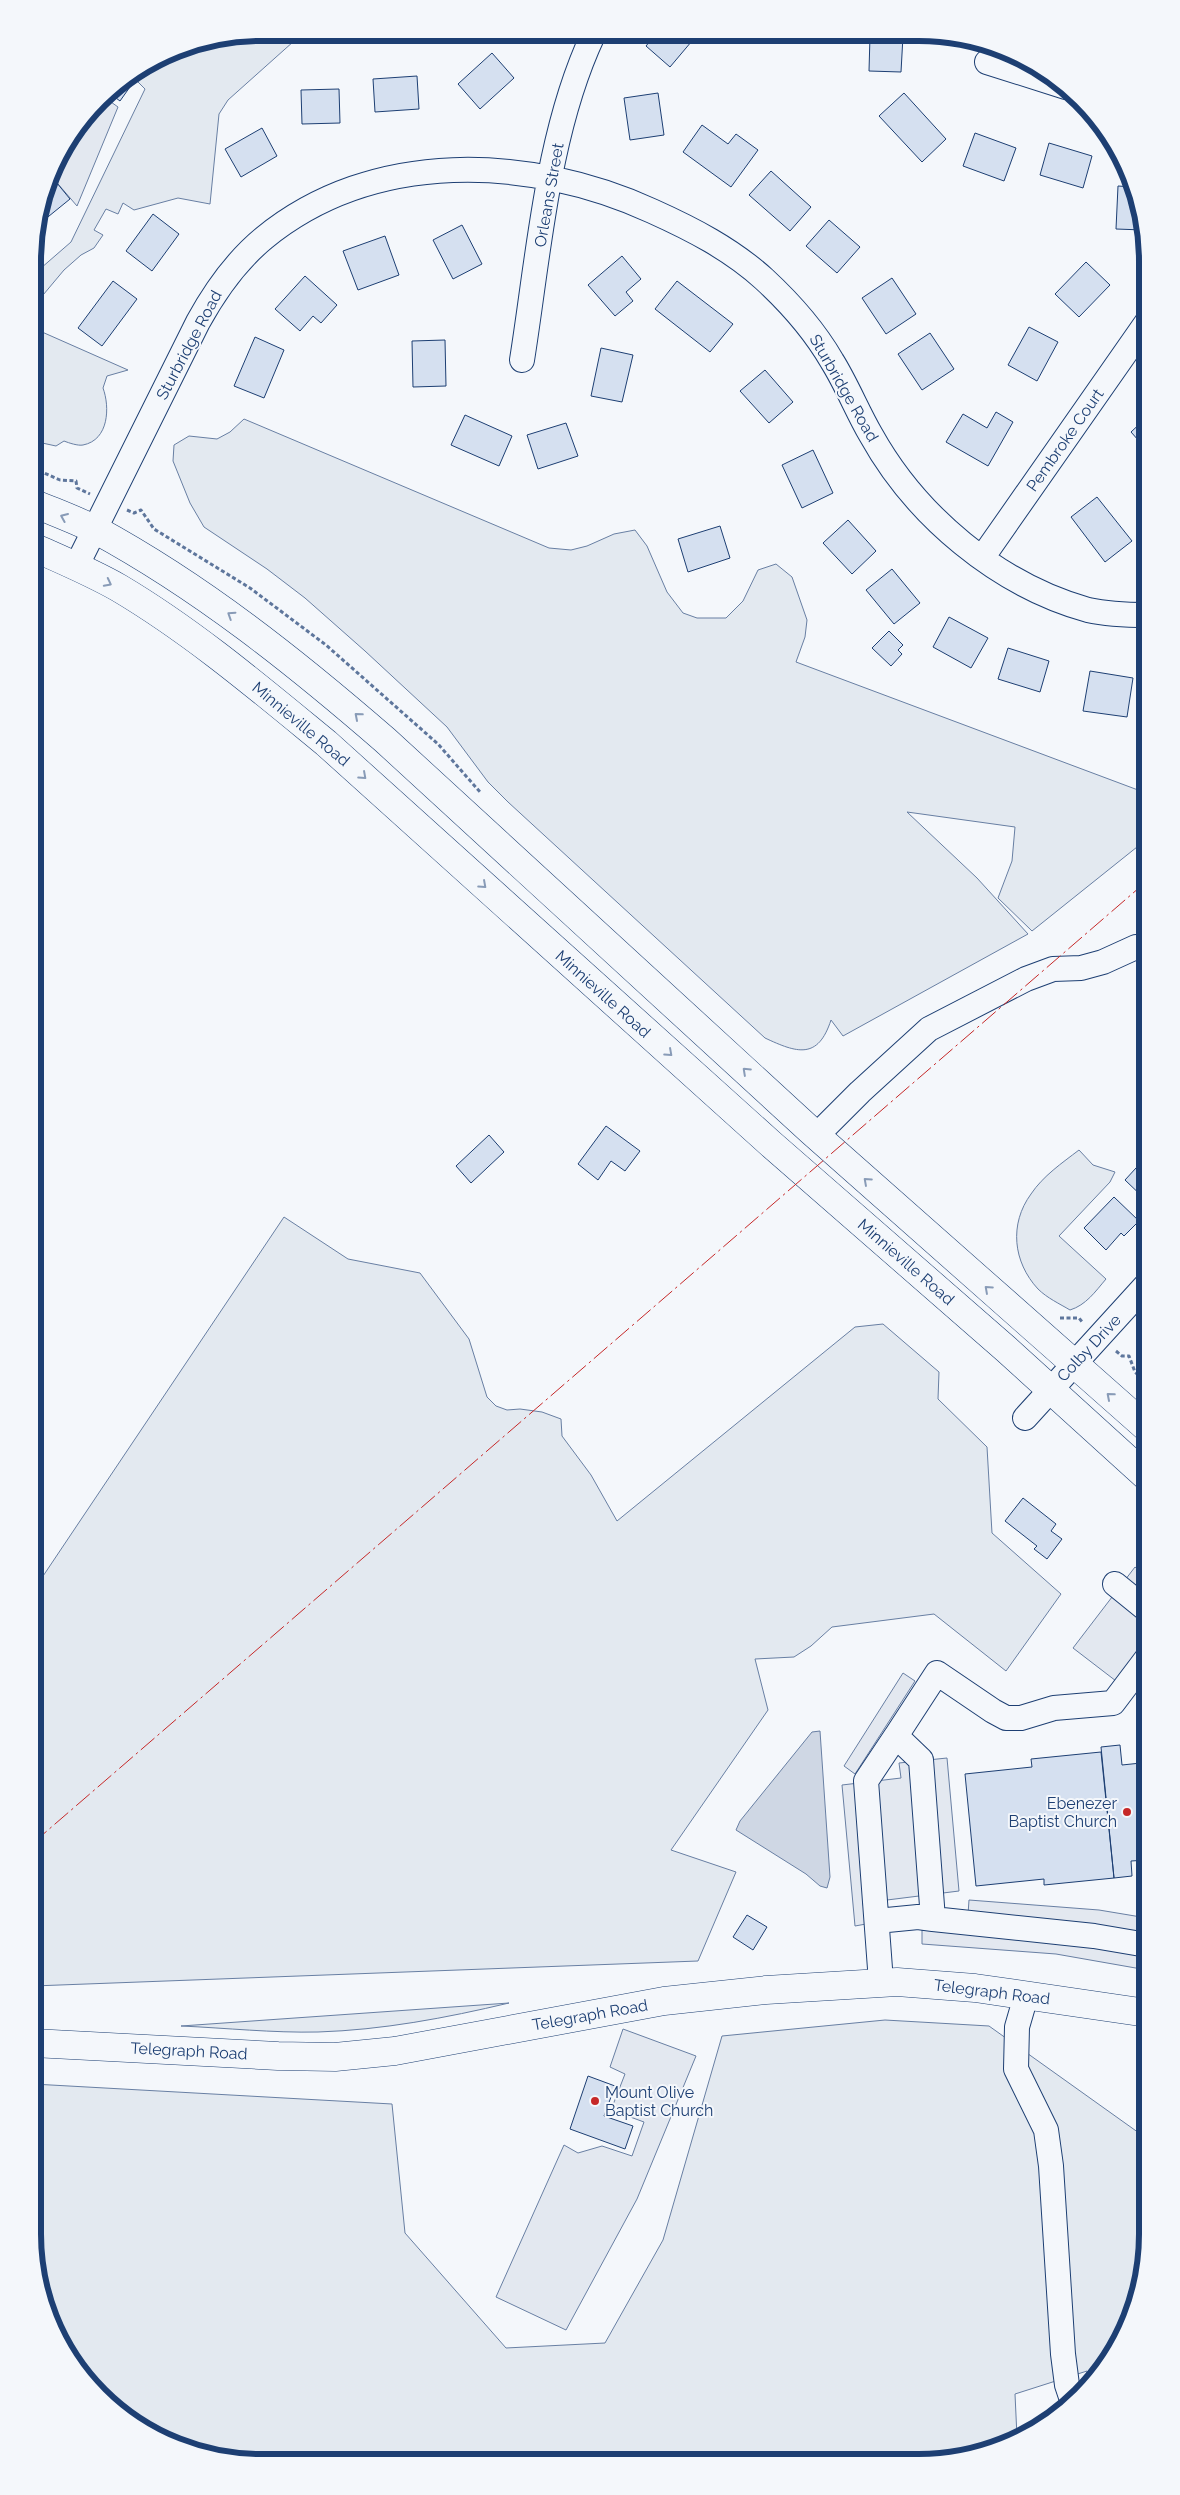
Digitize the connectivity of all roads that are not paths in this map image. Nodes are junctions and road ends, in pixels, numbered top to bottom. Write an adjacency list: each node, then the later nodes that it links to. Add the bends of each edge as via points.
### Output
1 (590, 41): 4 (street, Orleans Street, via 563,119)
2 (988, 62): 3 (street)
3 (1043, 80)
4 (550, 178): 6 (street, Orleans Street); 8 (street, Sturbridge Road, via 483,170 393,176 330,196 262,239 236,265 206,308); 10 (street, Sturbridge Road, via 627,199 691,229 761,276 807,325 832,360 871,435 894,471 926,510)
5 (1139, 335): 10 (street, Pembroke Court)
6 (522, 360)
7 (41, 506): 8 (main road, one-way to 7)
8 (95, 530): 11 (street, Sturbridge Road); 14 (main road, one-way to 8, via 315,679 244,624)
9 (41, 551): 11 (main road, Minnieville Road)
10 (982, 558): 12 (street, Sturbridge Road, via 1020,581 1074,605 1091,610)
11 (76, 567): 17 (main road, Minnieville Road, one-way to 17, via 166,618 326,743 756,1131)
12 (1139, 614)
13 (1136, 947): 14 (street, via 1103,962 1082,968 1053,970 1026,979 929,1029)
14 (816, 1136): 16 (main road, one-way to 14)
15 (1139, 1293): 16 (street, Colby Drive)
16 (1074, 1364): 17 (street, Colby Drive); 19 (main road, one-way to 16)
17 (1050, 1389): 18 (street, Colby Drive); 20 (main road, Minnieville Road)
18 (1025, 1418)
19 (1139, 1421)
20 (1139, 1470)
21 (1115, 1584): 22 (street)
22 (1139, 1604)
23 (1139, 1669): 24 (street, via 1113,1703 1054,1708 1013,1719 993,1711 937,1673)
24 (896, 1736): 25 (street, via 921,1760); 26 (street, via 866,1781)
25 (933, 1919): 26 (street, via 918,1917); 27 (street)
26 (876, 1921): 28 (street)
27 (1139, 1944)
28 (881, 1982): 29 (main road, Telegraph Road, via 931,1984); 31 (main road, Telegraph Road, via 664,2001 395,2050 335,2057)
29 (1026, 1996): 30 (main road, Telegraph Road); 32 (street, via 1017,2027 1016,2069 1046,2130 1063,2354)
30 (1139, 2012)
31 (41, 2043)
32 (1069, 2394)

